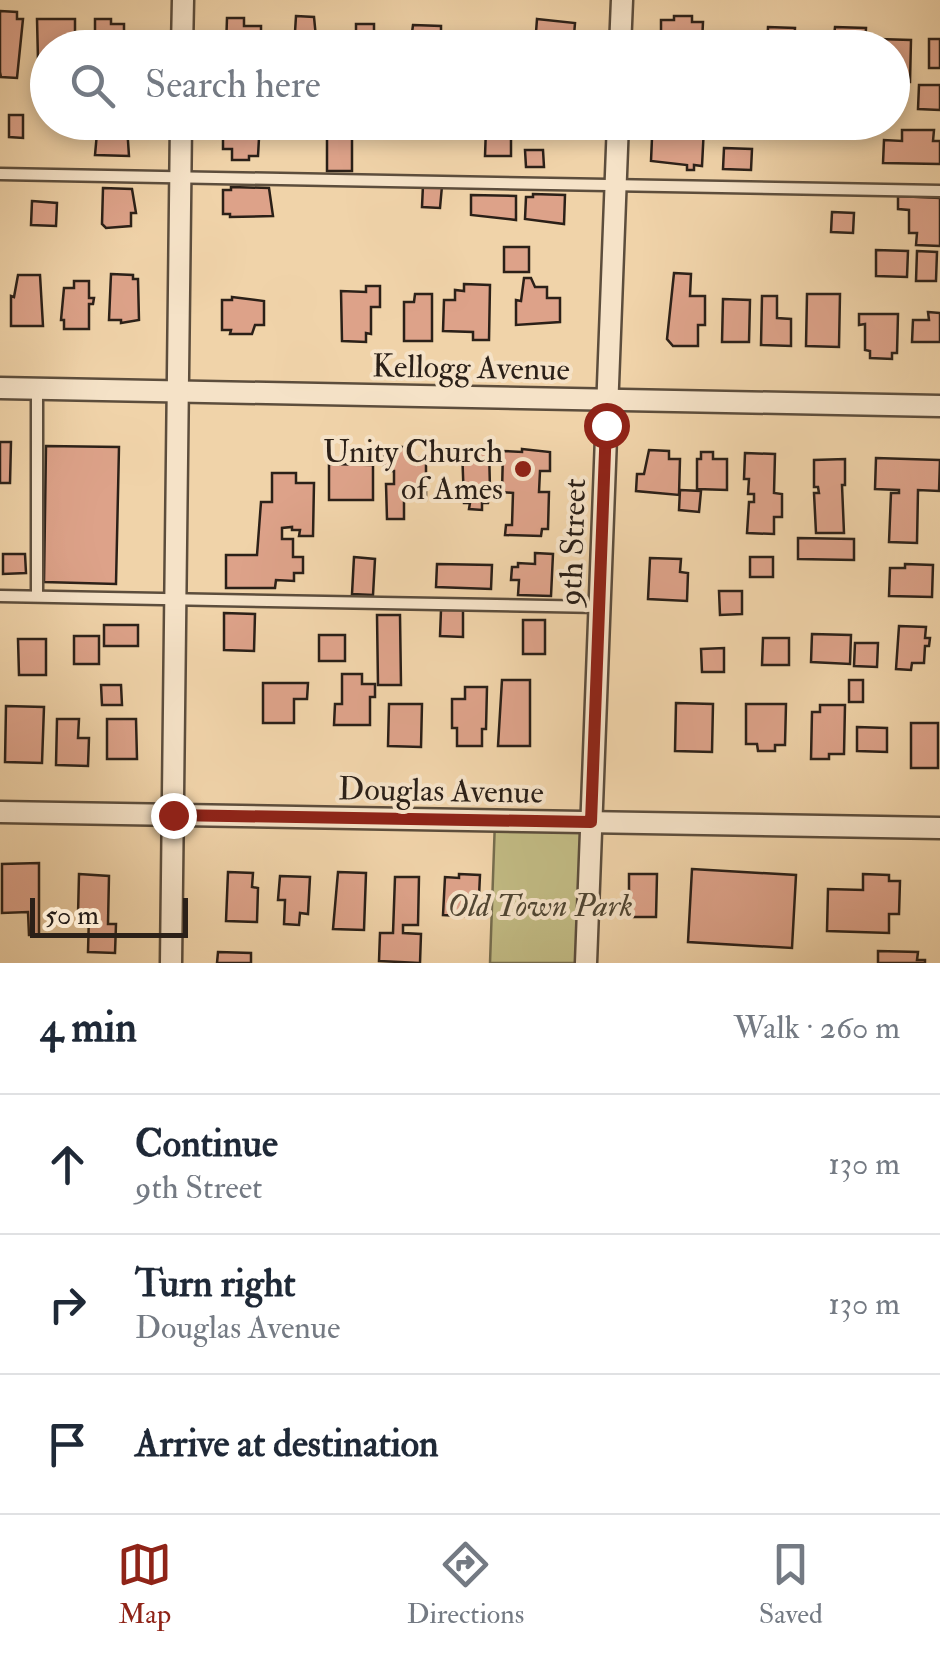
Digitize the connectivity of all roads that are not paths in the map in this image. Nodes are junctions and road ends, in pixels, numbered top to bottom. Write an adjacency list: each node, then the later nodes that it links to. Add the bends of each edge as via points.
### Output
1 (183, 0): 3 (street)
2 (622, 0): 4 (street)
3 (182, 30)
4 (621, 30)
5 (181, 140): 8 (street)
6 (617, 140): 9 (street, 9th Street)
7 (0, 174): 8 (lane)
8 (180, 176): 9 (lane); 13 (street)
9 (615, 186): 10 (lane); 14 (street, 9th Street)
10 (940, 191)
11 (0, 388): 12 (street, Kellogg Avenue)
12 (37, 389): 13 (street, Kellogg Avenue); 17 (lane)
13 (178, 392): 14 (street, Kellogg Avenue); 18 (street)
14 (607, 400): 15 (street, Kellogg Avenue); 19 (street, 9th Street)
15 (940, 406)
16 (0, 596): 17 (lane)
17 (37, 596): 18 (lane)
18 (176, 598): 19 (lane); 21 (street)
19 (599, 606): 22 (street, 9th Street)
20 (0, 812): 21 (street, Douglas Avenue)
21 (173, 815): 22 (street, Douglas Avenue); 24 (street)
22 (591, 822): 23 (street, Douglas Avenue); 25 (street, 9th Street)
23 (940, 828)
24 (171, 963)
25 (586, 963)

